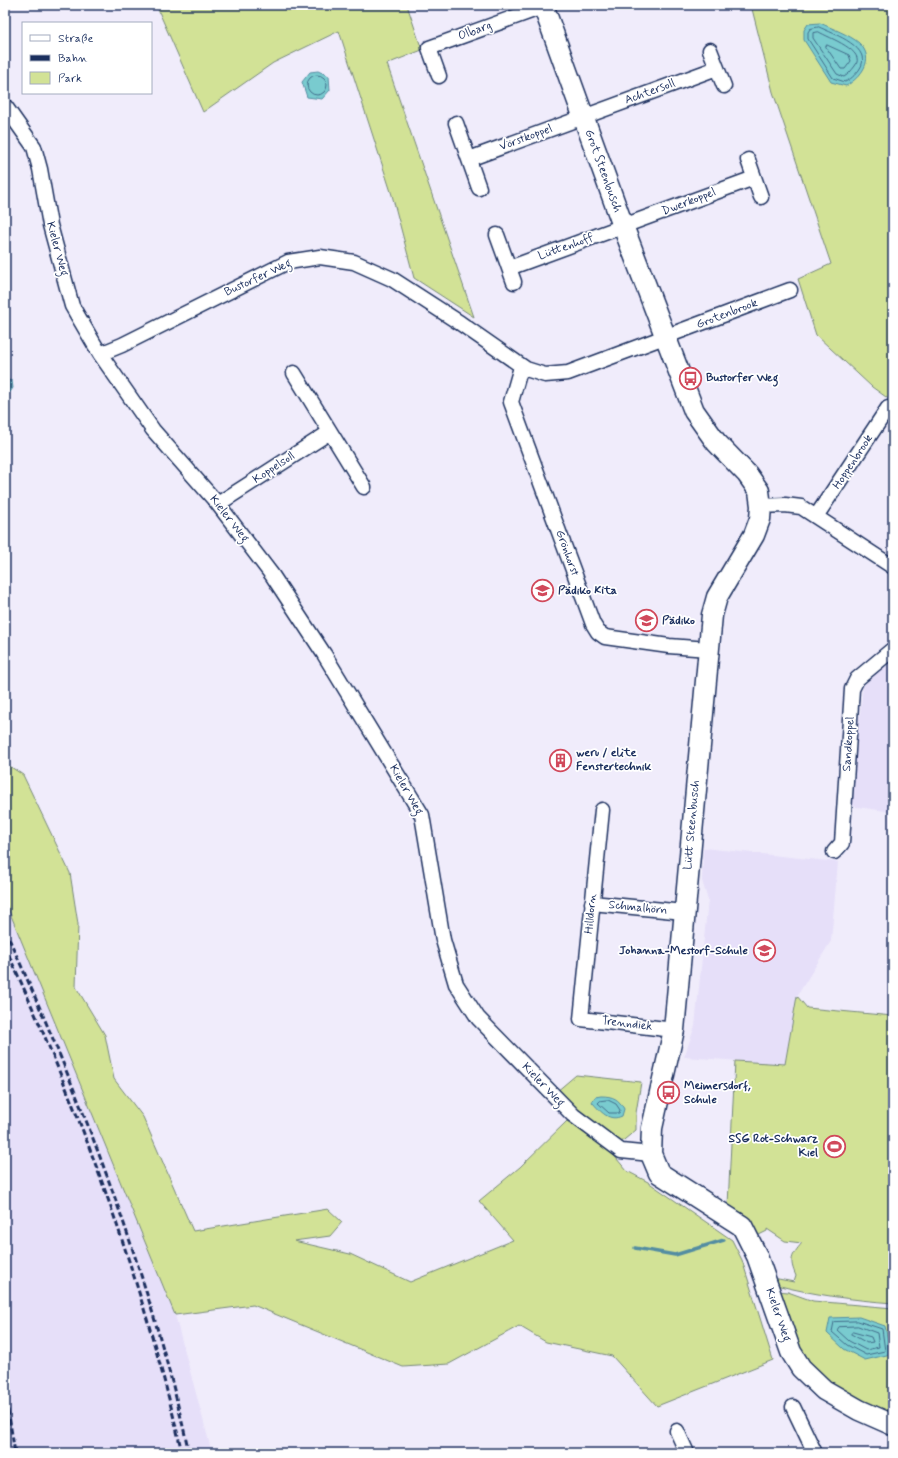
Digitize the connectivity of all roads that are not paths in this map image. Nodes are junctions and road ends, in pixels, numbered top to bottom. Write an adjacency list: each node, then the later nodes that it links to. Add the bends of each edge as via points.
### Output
1 (545, 6): 4 (street, Olbarg, via 429,48); 7 (street, Grot Steenbusch)
2 (710, 50): 3 (street)
3 (717, 68): 5 (street); 7 (street, Achtersoll)
4 (439, 76)
5 (724, 86)
6 (5, 106): 20 (street, Kieler Weg, via 34,147 50,225 72,306)
7 (583, 116): 9 (street, Vörstkoppel); 14 (street, Grot Steenbusch)
8 (456, 123): 9 (street)
9 (469, 159): 12 (street)
10 (748, 160): 11 (street)
11 (754, 178): 13 (street); 14 (street, Dwerkoppel)
12 (479, 188)
13 (760, 197)
14 (623, 226): 16 (street, Lüttenhoff); 19 (street, Grot Steenbusch)
15 (497, 235): 16 (street)
16 (509, 268): 17 (street)
17 (514, 282)
18 (790, 290): 19 (street, Grotenbrook)
19 (665, 336): 21 (street, Bustorfer Weg, via 568,373 545,375); 27 (street, via 694,411 716,442 747,474 759,491)
20 (100, 354): 21 (street, Bustorfer Weg, via 288,262 320,257 354,262 392,279); 26 (street, Kieler Weg, via 153,430)
21 (522, 367): 30 (street, Grönhorst, via 511,402 598,632 605,637)
22 (294, 374): 24 (street)
23 (888, 408): 28 (street, Hoppenbrook)
24 (330, 432): 25 (street); 26 (street, Koppelsoll)
25 (364, 487)
26 (218, 504): 38 (street, Kieler Weg, via 272,575 324,654 422,815 443,940 456,984 478,1018 573,1115 621,1151)
27 (761, 506): 28 (street, via 801,506); 30 (street, Lütt Steenbusch, via 760,519 754,534 717,597)
28 (817, 515): 29 (street)
29 (893, 567)
30 (708, 649): 35 (street, Lütt Steenbusch)
31 (893, 649): 33 (street, Sandkoppel, via 857,679 852,689 842,843)
32 (602, 810): 34 (street, Hilldorn)
33 (834, 852)
34 (592, 903): 35 (street, Schmalhörn); 36 (street, Hilldorn)
35 (684, 912): 37 (street, Lütt Steenbusch)
36 (581, 1019): 37 (street, Trenndiek)
37 (674, 1030): 38 (street, Lütt Steenbusch, via 652,1128)
38 (651, 1154): 40 (street, Kieler Weg, via 659,1173 742,1226 757,1256 791,1352 801,1368 824,1390 859,1410)
39 (793, 1407): 43 (street)
40 (893, 1424)
41 (677, 1431): 42 (street)
42 (687, 1453)
43 (815, 1453)

